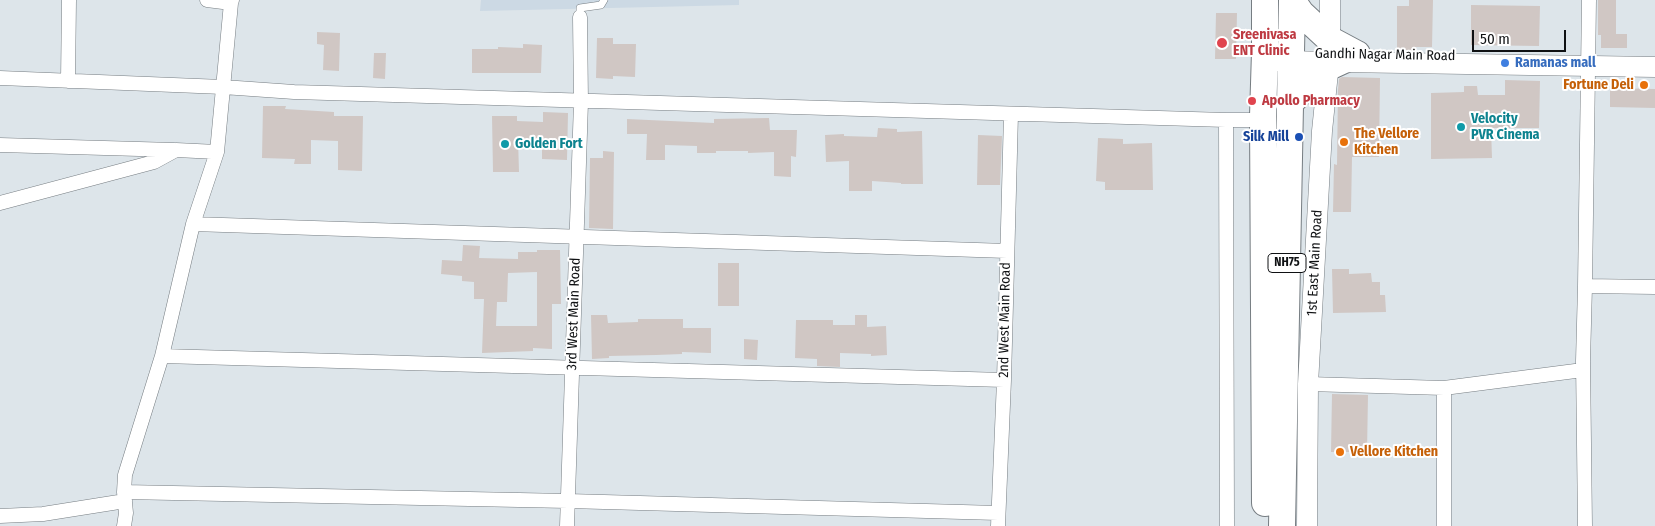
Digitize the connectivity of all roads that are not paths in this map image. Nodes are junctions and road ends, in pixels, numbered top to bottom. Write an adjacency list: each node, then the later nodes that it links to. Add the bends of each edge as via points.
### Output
1 (69, 0): 16 (street)
2 (207, 0): 8 (street)
3 (604, 0): 9 (lane, via 601,5 580,8)
4 (1265, 0): 10 (highway, NH75)
5 (1292, 0): 10 (highway, NH75); 11 (highway)
6 (1330, 0): 11 (street, 1st East Main Road)
7 (1588, 0): 13 (street)
8 (232, 2): 17 (street)
9 (580, 17): 18 (street, 3rd West Main Road)
10 (1278, 56): 11 (street, Gandhi Nagar Main Road); 19 (highway, NH75); 22 (highway, NH75)
11 (1336, 56): 13 (street, Gandhi Nagar Main Road); 19 (highway); 36 (street, 1st East Main Road, via 1322,132)
12 (1655, 60): 13 (street, Gandhi Nagar Main Road)
13 (1588, 63): 14 (street); 30 (street)
14 (1655, 67)
15 (0, 78): 16 (street)
16 (68, 81): 17 (street)
17 (223, 88): 18 (street); 25 (street)
18 (581, 102): 20 (street); 28 (street, 3rd West Main Road)
19 (1289, 112): 22 (street); 46 (highway, NH75)
20 (1011, 114): 21 (street); 29 (street, 2nd West Main Road)
21 (1226, 120): 22 (street); 44 (street)
22 (1263, 120): 45 (highway, NH75)
23 (0, 145): 24 (street)
24 (176, 150): 25 (street); 26 (street, via 154,162)
25 (217, 152): 27 (street)
26 (0, 203)
27 (193, 224): 28 (street); 32 (street)
28 (577, 236): 29 (street); 33 (street, 3rd West Main Road)
29 (1007, 251): 35 (street, 2nd West Main Road)
30 (1585, 286): 31 (street); 34 (street)
31 (1655, 287)
32 (162, 356): 33 (street); 38 (street, via 126,475)
33 (572, 368): 35 (street); 39 (street, 3rd West Main Road)
34 (1583, 370): 37 (street); 49 (street)
35 (1004, 380): 41 (street, 2nd West Main Road)
36 (1308, 384): 37 (street); 47 (street, 1st East Main Road)
37 (1444, 388): 48 (street)
38 (125, 496): 39 (street); 40 (street, via 44,514); 42 (street)
39 (568, 501): 41 (street); 43 (street, 3rd West Main Road)
40 (0, 516)
41 (998, 520)
42 (124, 526)
43 (567, 526)
44 (1227, 526)
45 (1265, 526)
46 (1282, 526)
47 (1307, 526)
48 (1444, 526)
49 (1585, 526)

